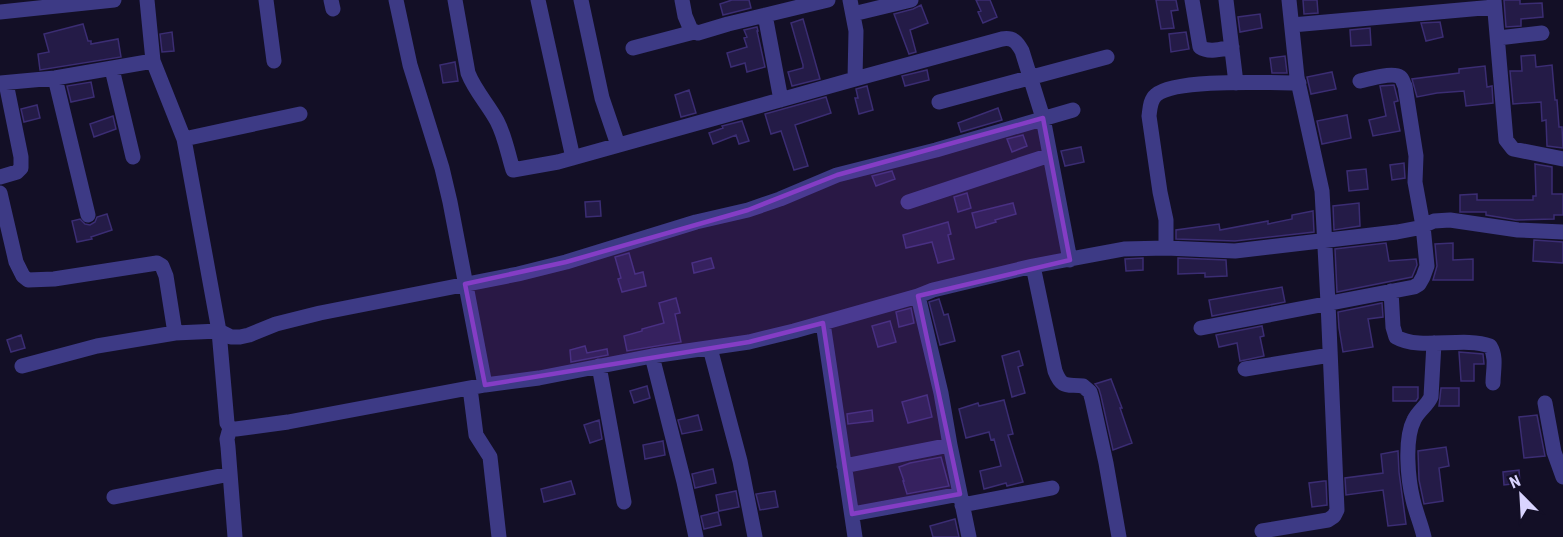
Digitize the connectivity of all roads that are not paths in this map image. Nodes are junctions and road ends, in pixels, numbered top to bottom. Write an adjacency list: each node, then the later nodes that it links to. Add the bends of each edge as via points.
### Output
1 (114, 0): 14 (street)
2 (147, 0): 26 (street)
3 (266, 0): 27 (street)
4 (396, 0): 57 (street, via 410,64 450,202)
5 (455, 0): 45 (street, via 470,78 499,124 513,170)
6 (538, 0): 45 (street)
7 (581, 0): 42 (street, via 602,98)
8 (682, 0): 20 (street)
9 (828, 0): 18 (street)
10 (910, 0): 16 (street)
11 (1192, 0): 23 (street, via 1200,47 1214,50)
12 (1226, 0): 23 (street)
13 (1289, 0): 19 (street)
14 (64, 3): 17 (street)
15 (1494, 4): 19 (street); 22 (street)
16 (851, 7): 31 (street, via 856,31)
17 (0, 12)
18 (765, 15): 20 (street); 36 (street)
19 (1292, 25): 35 (street)
20 (694, 32): 24 (street)
21 (1542, 33): 22 (street)
22 (1498, 38): 46 (street, via 1506,140 1513,149)
23 (1232, 46): 34 (street)
24 (633, 48)
25 (1107, 57): 30 (street)
26 (153, 61): 28 (street); 41 (street)
27 (274, 61)
28 (112, 69): 29 (street); 44 (street)
29 (56, 78): 33 (street); 50 (street)
30 (1031, 78): 31 (street, via 1022,51 1010,38); 37 (street); 40 (street)
31 (855, 79): 36 (street)
32 (1360, 81): 51 (street, via 1390,75 1402,80)
33 (3, 83): 47 (street, via 21,168)
34 (1236, 83): 35 (street); 54 (street, via 1188,84 1163,91 1153,99 1149,116 1166,220)
35 (1299, 83): 53 (street, via 1320,177)
36 (781, 99): 42 (street)
37 (939, 102)
38 (1073, 110): 40 (street)
39 (300, 114): 41 (street)
40 (1043, 118): 43 (street); 57 (street, via 837,175 748,210 566,262)
41 (183, 139): 63 (street)
42 (618, 146): 45 (street)
43 (1050, 155): 49 (street); 55 (street)
44 (133, 157)
45 (573, 158)
46 (1563, 159)
47 (0, 177)
48 (0, 193): 64 (street, via 22,276 28,280 54,279 157,263 166,276)
49 (908, 202)
50 (88, 214)
51 (1424, 226): 52 (street, via 1450,220); 53 (street); 58 (street, via 1427,266 1423,277 1414,287)
52 (1563, 232)
53 (1324, 241): 54 (street, via 1235,251); 60 (street)
54 (1166, 248): 55 (street, via 1124,249)
55 (1070, 260): 56 (street)
56 (1033, 266): 59 (street); 93 (street, via 1059,380 1083,386 1090,392)
57 (465, 284): 63 (street, via 289,321 240,337); 73 (street)
58 (1391, 291): 60 (street); 65 (street, via 1396,337 1409,342)
59 (918, 296): 61 (street); 77 (street)
60 (1328, 303): 62 (street); 67 (street)
61 (823, 323): 66 (street); 78 (street)
62 (1201, 328)
63 (219, 331): 64 (street); 76 (street)
64 (175, 333): 69 (street, via 97,346)
65 (1434, 342): 72 (street, via 1490,346 1494,357); 94 (street, via 1431,397 1414,418 1409,440 1411,487)
66 (710, 348): 68 (street); 90 (street, via 740,461)
67 (1330, 355): 71 (street); 86 (street, via 1337,510 1328,520)
68 (652, 356): 70 (street); 89 (street)
69 (22, 366)
70 (600, 366): 73 (street); 84 (street)
71 (1245, 369)
72 (1493, 383)
73 (485, 385): 74 (street)
74 (470, 388): 76 (street, via 288,422); 88 (street, via 476,435 490,457)
75 (1545, 403): 80 (street)
76 (230, 428): 79 (street)
77 (950, 445): 78 (street); 83 (street)
78 (844, 466): 85 (street)
79 (230, 474): 82 (street); 87 (street)
80 (1563, 477)
81 (1052, 488): 83 (street)
82 (114, 497)
83 (961, 499): 85 (street); 92 (street)
84 (624, 502)
85 (852, 514): 91 (street)
86 (1262, 531)
87 (235, 537)
88 (499, 537)
89 (696, 537)
90 (755, 537)
91 (855, 537)
92 (968, 537)
93 (1119, 537)
94 (1424, 537)

